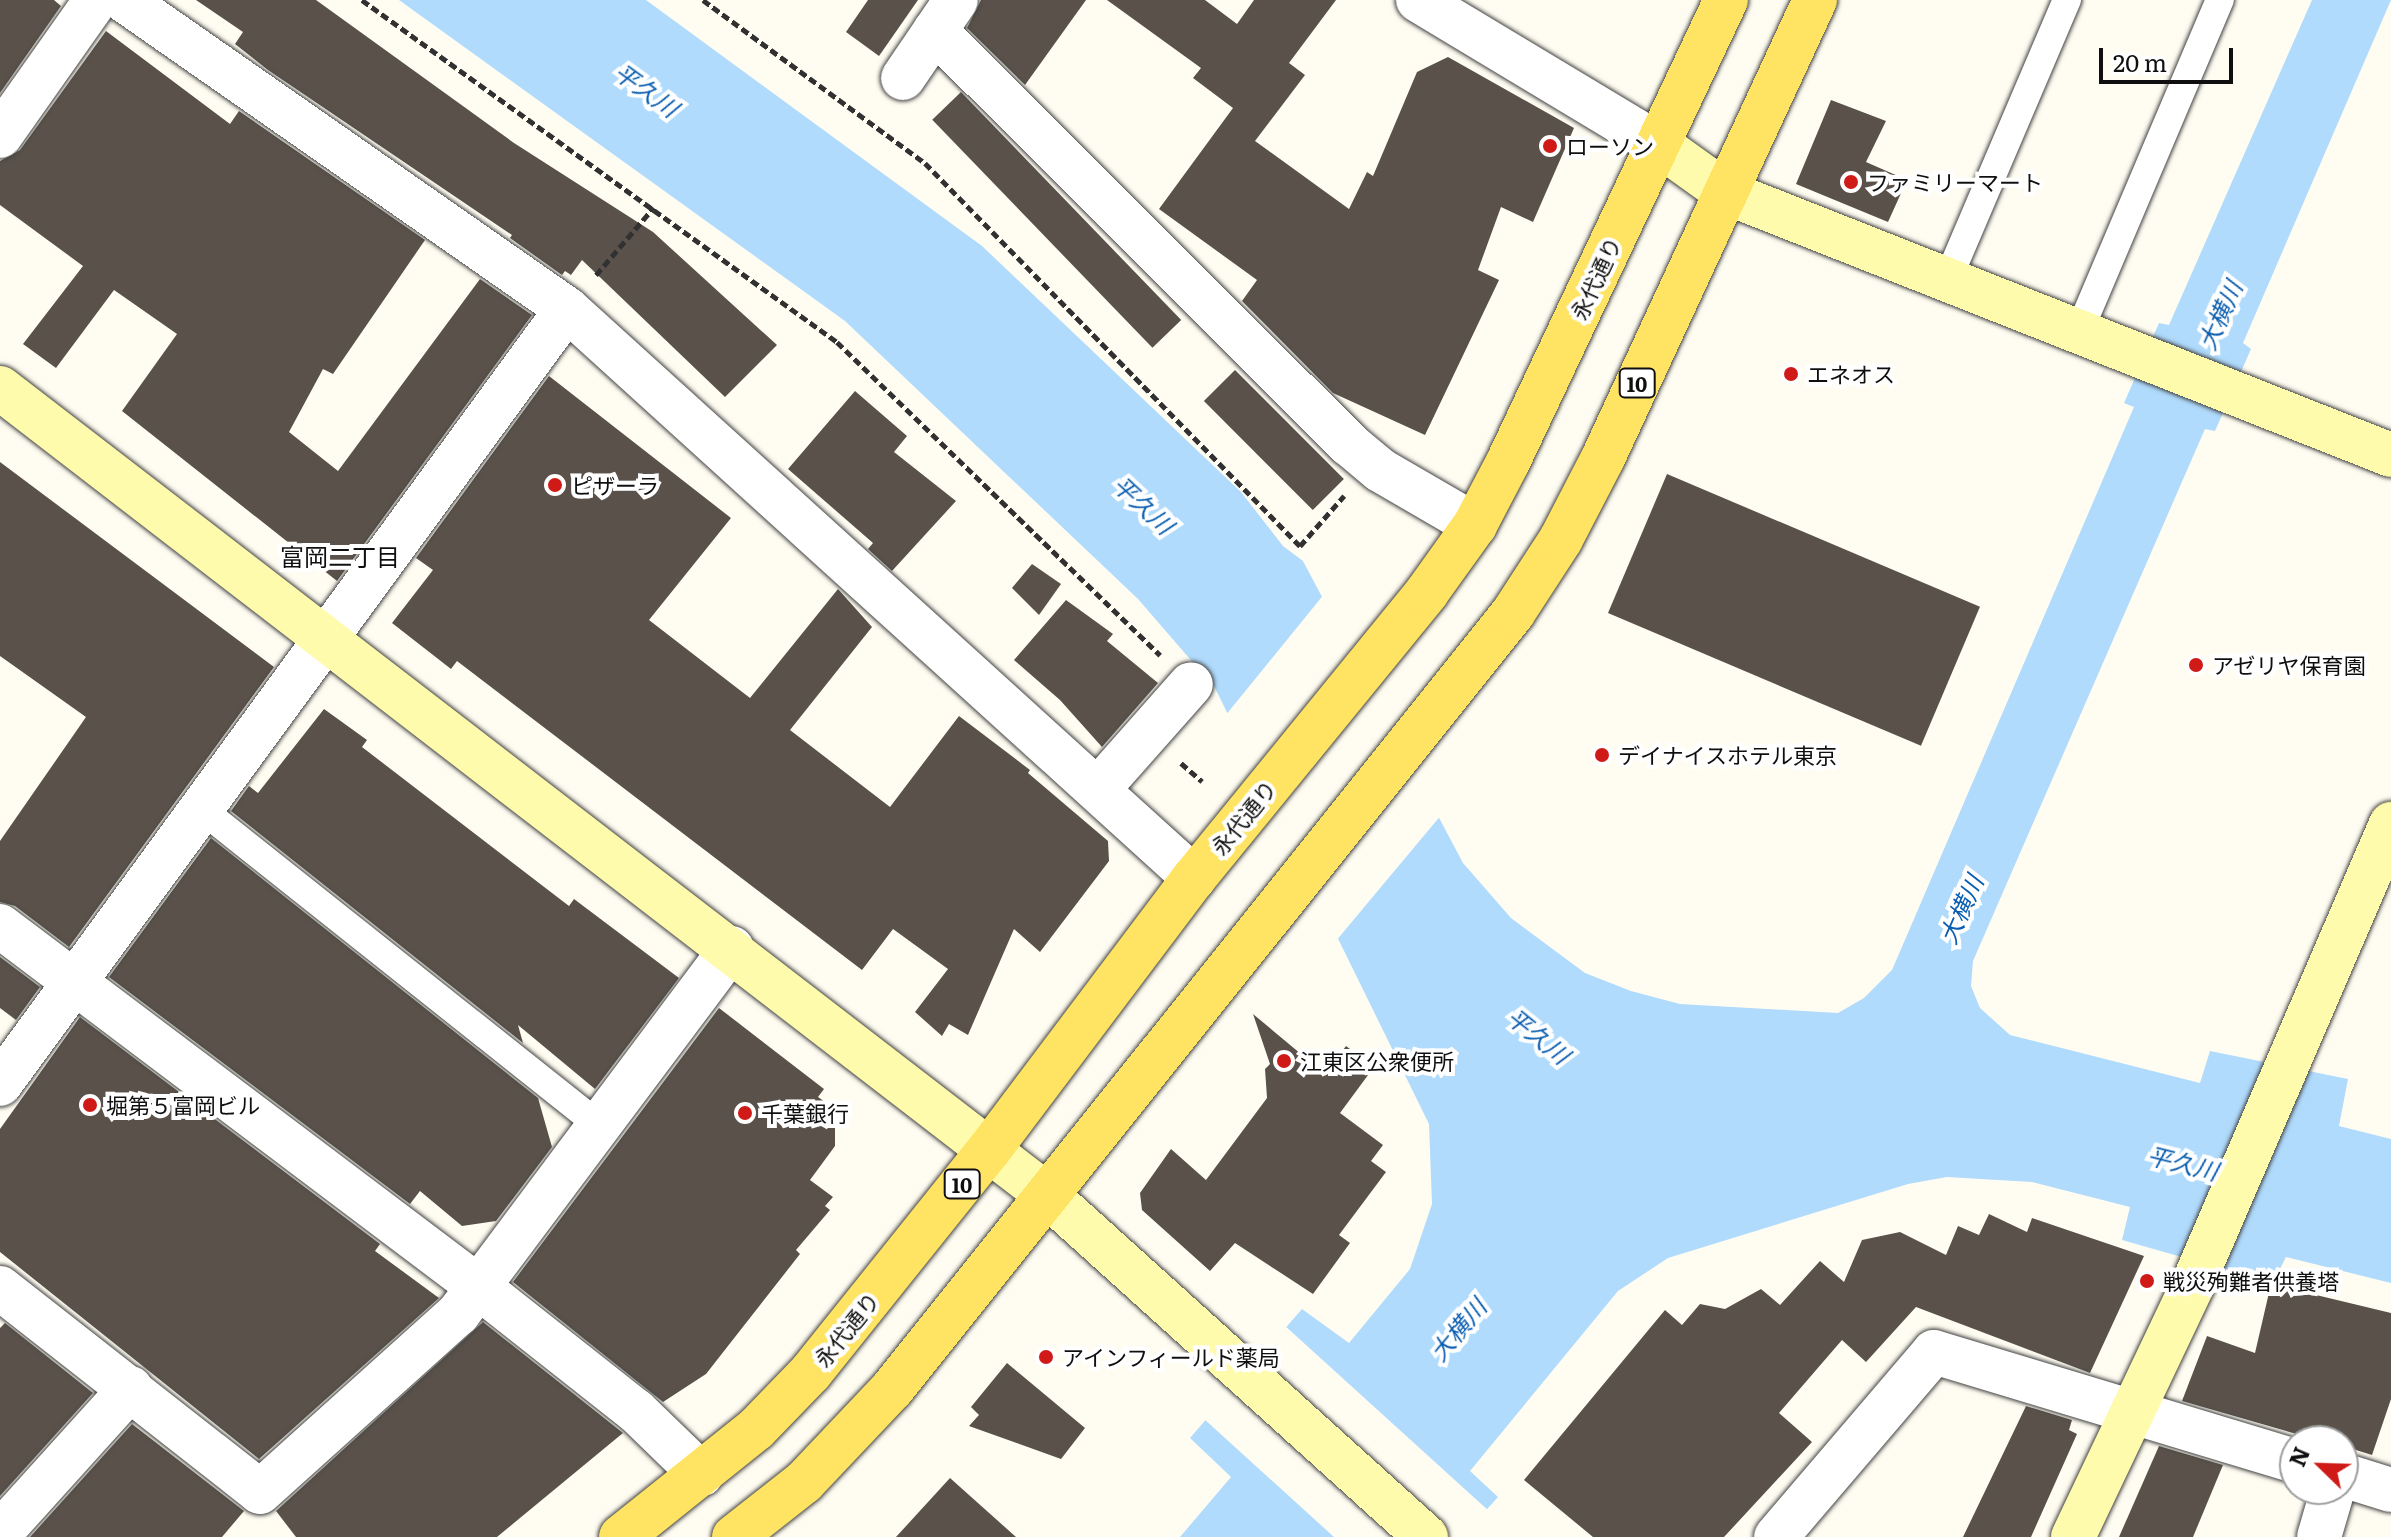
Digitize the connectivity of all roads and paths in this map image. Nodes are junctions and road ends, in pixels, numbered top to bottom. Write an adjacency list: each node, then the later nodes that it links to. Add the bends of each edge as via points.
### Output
1 (96, 0): 12 (street)
2 (124, 0): 17 (street)
3 (362, 0): 15 (path)
4 (703, 0): 21 (path, via 925,163 1300,546 1348,491)
5 (1418, 0): 13 (street)
6 (1726, 0): 13 (main road, 永代通り / 10)
7 (1815, 0): 14 (main road, 10)
8 (2067, 0): 16 (lane)
9 (2220, 0): 18 (lane)
10 (945, 15): 11 (street); 22 (street, via 1349,444 1380,470)
11 (903, 78)
12 (0, 136)
13 (1658, 144): 14 (street); 22 (main road, 永代通り / 10)
14 (1725, 192): 16 (street); 35 (main road, 10, via 1561,539 1513,613)
15 (654, 207): 17 (path); 24 (path, via 837,342)
16 (1947, 281): 18 (street)
17 (567, 309): 23 (street); 25 (street)
18 (2078, 334): 20 (street)
19 (0, 388): 23 (street)
20 (2391, 455)
21 (1359, 499)
22 (1475, 525): 28 (main road, 永代通り / 10)
23 (328, 637): 26 (street); 30 (street)
24 (1191, 684): 25 (street)
25 (1100, 787): 28 (street)
26 (200, 808): 31 (street); 33 (lane)
27 (2391, 824): 39 (street, via 2302,1038)
28 (1194, 878): 34 (main road, 永代通り / 10)
29 (0, 926): 31 (street)
30 (732, 948): 33 (street); 34 (street)
31 (78, 980): 32 (street); 37 (street)
32 (0, 1084)
33 (600, 1126): 37 (street)
34 (989, 1150): 35 (street); 41 (main road, 永代通り / 10, via 811,1372 756,1429)
35 (1046, 1194): 47 (main road, 10, via 856,1430 804,1482); 48 (street)
36 (0, 1288): 38 (street)
37 (480, 1288): 38 (street, via 458,1314 260,1492); 41 (street, via 636,1411)
38 (131, 1388): 45 (street)
39 (2130, 1414): 40 (street); 49 (street, via 1934,1352); 50 (street)
40 (2279, 1456)
41 (701, 1474): 46 (main road, 永代通り / 10)
42 (2359, 1480): 43 (street)
43 (2391, 1490)
44 (2328, 1505): 51 (street)
45 (0, 1533)
46 (621, 1537)
47 (734, 1537)
48 (1426, 1537)
49 (1776, 1537)
50 (2073, 1537)
51 (2319, 1537)

